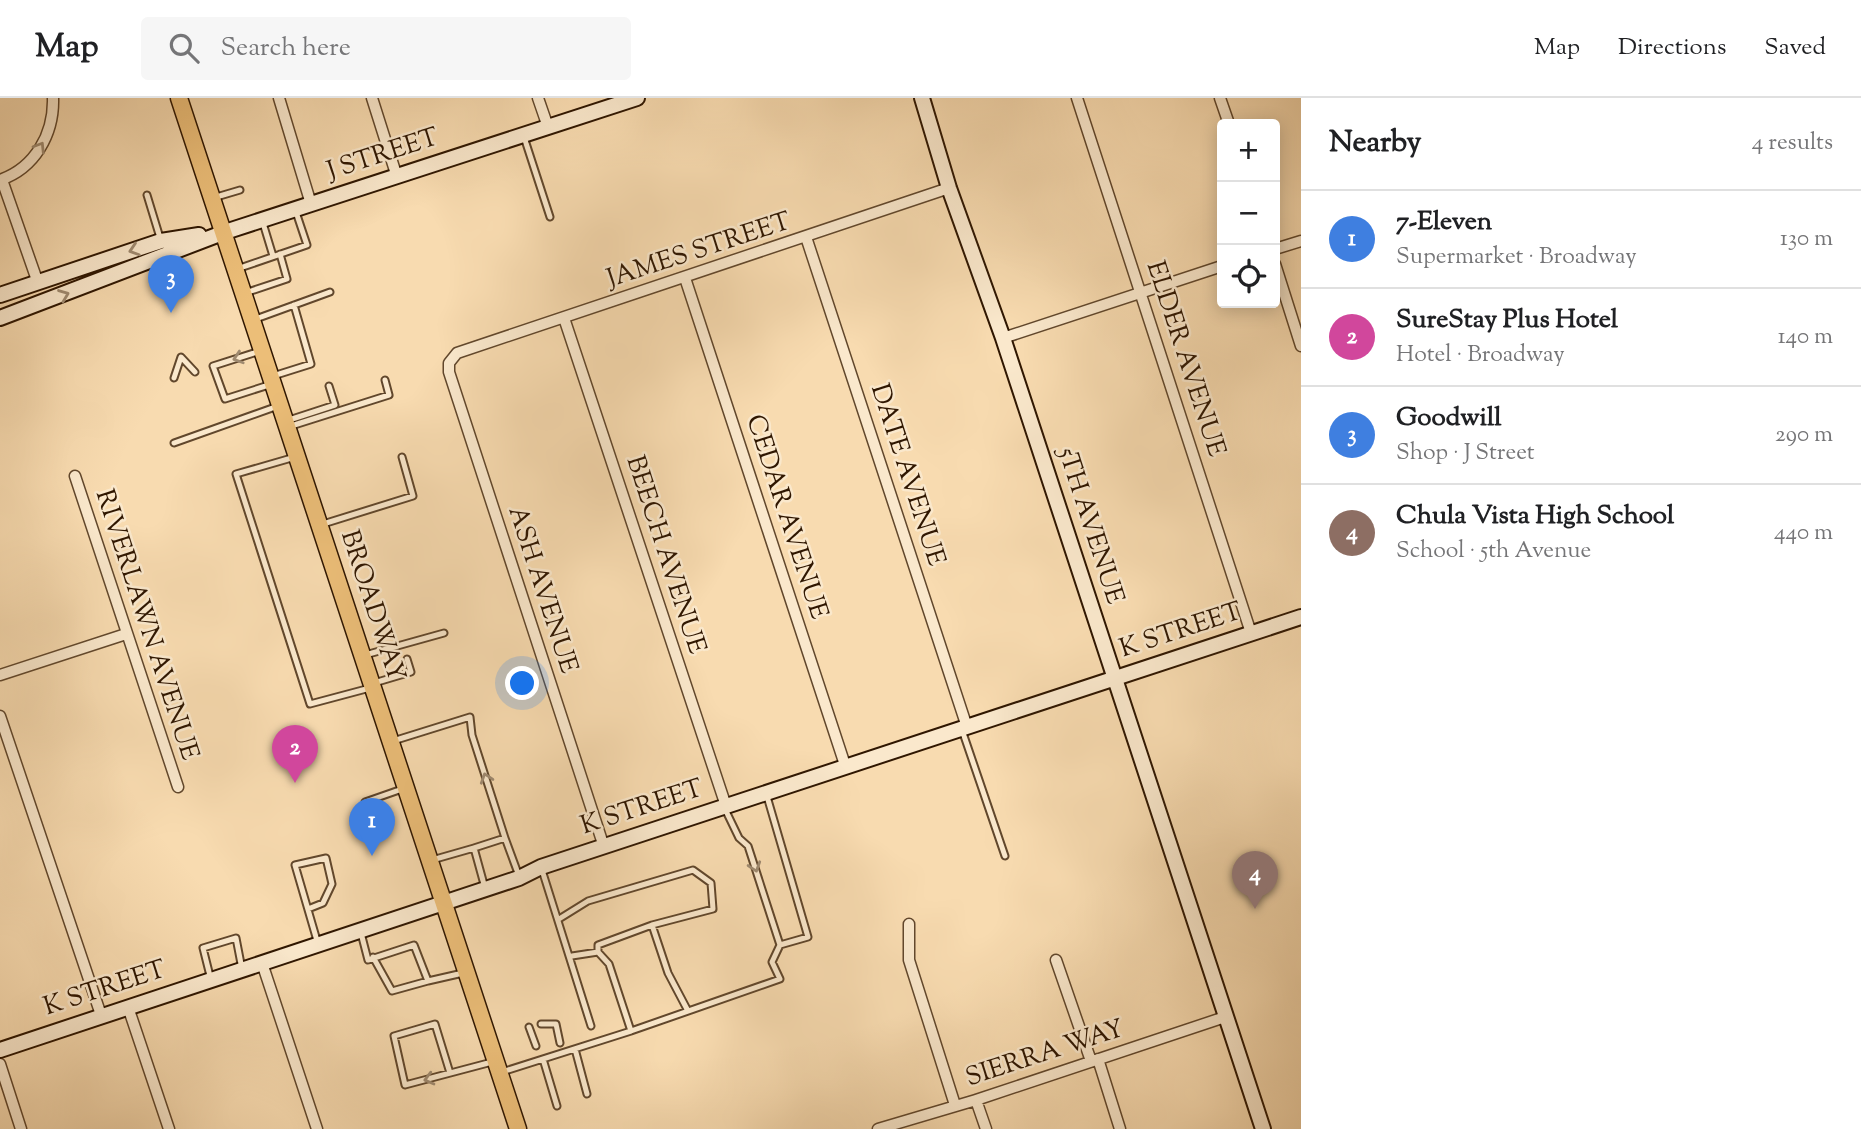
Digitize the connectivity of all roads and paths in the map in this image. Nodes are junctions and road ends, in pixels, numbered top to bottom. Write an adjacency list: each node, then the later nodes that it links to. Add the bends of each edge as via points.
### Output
1 (53, 98): 14 (street, one-way to 1, via 29,162 42,145 51,123)
2 (179, 98): 18 (main road, BROADWAY)
3 (279, 98): 19 (street)
4 (372, 98): 13 (street)
5 (538, 98): 11 (street)
6 (637, 98): 11 (street, J STREET)
7 (922, 98): 15 (street, 5TH AVENUE)
8 (1077, 98): 35 (street, ELDER AVENUE)
9 (1220, 98): 10 (street)
10 (1227, 119)
11 (548, 127): 12 (street, J STREET)
12 (523, 134): 13 (street, J STREET); 21 (lane)
13 (397, 177): 19 (street, J STREET)
14 (1, 180): 33 (street)
15 (949, 188): 24 (street, JAMES STREET); 42 (street, 5TH AVENUE)
16 (240, 190): 18 (lane)
17 (147, 195): 26 (lane)
18 (213, 198): 23 (main road, BROADWAY)
19 (311, 204): 20 (street, J STREET)
20 (295, 209): 22 (street, J STREET); 28 (lane, via 307,245)
21 (550, 217)
22 (262, 220): 23 (street, J STREET); 28 (lane)
23 (225, 232): 26 (street, J STREET); 30 (main road, BROADWAY); 39 (street, J STREET, one-way to 23)
24 (807, 237): 31 (street, JAMES STREET); 68 (street, DATE AVENUE)
25 (1301, 240): 27 (street)
26 (161, 241): 33 (street, J STREET, one-way to 33)
27 (1280, 247)
28 (277, 255): 30 (lane); 36 (lane, via 287,279)
29 (1217, 268): 35 (street)
30 (237, 269): 36 (main road, BROADWAY)
31 (685, 278): 40 (street, JAMES STREET); 70 (street, CEDAR AVENUE)
32 (1280, 280): 43 (street)
33 (38, 283): 37 (street, J STREET)
34 (330, 292): 38 (lane)
35 (1140, 292): 42 (street); 60 (street, ELDER AVENUE)
36 (245, 293): 41 (main road, BROADWAY)
37 (0, 295)
38 (294, 305): 41 (lane); 48 (lane, via 312,364)
39 (0, 318)
40 (564, 318): 45 (street, JAMES STREET); 75 (street, BEECH AVENUE)
41 (253, 320): 44 (main road, BROADWAY)
42 (1003, 338): 65 (street, 5TH AVENUE)
43 (1301, 346)
44 (263, 349): 48 (main road, BROADWAY); 48 (lane, one-way to 48, via 213,366 225,399)
45 (461, 352): 77 (street, ASH AVENUE, via 451,358 449,372)
46 (195, 372): 47 (lane, via 181,357)
47 (174, 378)
48 (273, 380): 51 (main road, BROADWAY)
49 (385, 380): 52 (lane, via 389,395)
50 (329, 386): 52 (lane, via 335,405)
51 (281, 405): 52 (main road, BROADWAY); 53 (lane)
52 (287, 424): 54 (main road, BROADWAY)
53 (174, 443)
54 (298, 456): 57 (main road, BROADWAY); 66 (lane, via 236,474 305,691 310,704)
55 (402, 457): 57 (lane, via 413,496)
56 (75, 476): 61 (street, RIVERLAWN AVENUE)
57 (320, 525): 62 (main road, BROADWAY)
58 (1301, 617): 60 (street, K STREET)
59 (444, 633): 62 (lane)
60 (1251, 633): 65 (street, K STREET)
61 (126, 634): 64 (street); 71 (street, RIVERLAWN AVENUE)
62 (362, 655): 66 (main road, BROADWAY)
63 (407, 659): 66 (lane, via 411,672)
64 (0, 675)
65 (1114, 679): 68 (street, K STREET); 104 (street, 5TH AVENUE)
66 (372, 686): 69 (main road, BROADWAY)
67 (0, 716): 103 (street)
68 (965, 728): 70 (street, K STREET); 79 (lane)
69 (390, 742): 72 (main road, BROADWAY); 76 (lane, one-way to 69, via 470,717)
70 (846, 768): 73 (street, K STREET)
71 (178, 787)
72 (405, 788): 74 (lane); 80 (main road, BROADWAY)
73 (766, 793): 75 (street, K STREET); 91 (lane, via 808,937)
74 (365, 802)
75 (725, 807): 77 (street, K STREET); 91 (lane, one-way to 91, via 739,838 748,846)
76 (505, 838): 78 (lane); 82 (lane)
77 (604, 846): 81 (street, K STREET)
78 (474, 848): 80 (lane); 83 (lane)
79 (1006, 856)
80 (429, 861): 84 (main road, BROADWAY)
81 (541, 867): 82 (street, K STREET); 86 (lane)
82 (519, 878): 83 (street, K STREET)
83 (485, 888): 84 (street, K STREET)
84 (442, 902): 89 (street, K STREET); 98 (main road, BROADWAY)
85 (308, 909): 85 (lane, via 295,865 326,858 332,884 323,903); 90 (lane)
86 (559, 919): 88 (lane, via 588,901 693,870 711,883 713,909); 93 (lane)
87 (909, 924): 120 (street, via 909,960)
88 (652, 925): 92 (lane, via 598,945); 102 (lane, via 668,973)
89 (361, 930): 90 (street, K STREET); 94 (lane, via 368,960)
90 (318, 944): 96 (street, K STREET)
91 (780, 945): 102 (lane, via 772,962 780,979)
92 (598, 951): 93 (lane); 108 (lane, via 609,964)
93 (572, 956): 106 (lane)
94 (373, 957): 100 (lane, via 392,991); 100 (lane, via 414,945)
95 (1056, 960): 114 (street)
96 (262, 963): 97 (street, K STREET); 124 (street)
97 (243, 969): 99 (street, K STREET); 99 (lane, via 236,938 204,948)
98 (465, 973): 100 (lane); 116 (main road, BROADWAY)
99 (211, 980): 101 (street, K STREET)
100 (428, 981)
101 (128, 1007): 103 (street, K STREET); 123 (street)
102 (688, 1011): 108 (lane)
103 (101, 1015): 112 (street, K STREET)
104 (1225, 1017): 114 (street, SIERRA WAY); 129 (street, 5TH AVENUE)
105 (541, 1024): 109 (lane, via 556,1024)
106 (592, 1026)
107 (529, 1027): 110 (lane)
108 (631, 1031): 111 (lane)
109 (560, 1043)
110 (536, 1046)
111 (575, 1049): 113 (lane); 118 (lane)
112 (0, 1050)
113 (543, 1059): 116 (lane); 121 (lane)
114 (1094, 1060): 119 (street, SIERRA WAY); 128 (street)
115 (0, 1064): 122 (street)
116 (497, 1067): 117 (lane); 125 (main road, BROADWAY)
117 (450, 1073): 117 (lane, one-way to 117, via 405,1085 394,1036 435,1024)
118 (587, 1094)
119 (976, 1100): 120 (street, SIERRA WAY); 127 (street)
120 (955, 1105): 126 (street, SIERRA WAY)
121 (557, 1107)
122 (21, 1129)
123 (169, 1129)
124 (317, 1129)
125 (518, 1129)
126 (878, 1129)
127 (986, 1129)
128 (1121, 1129)
129 (1263, 1129)

